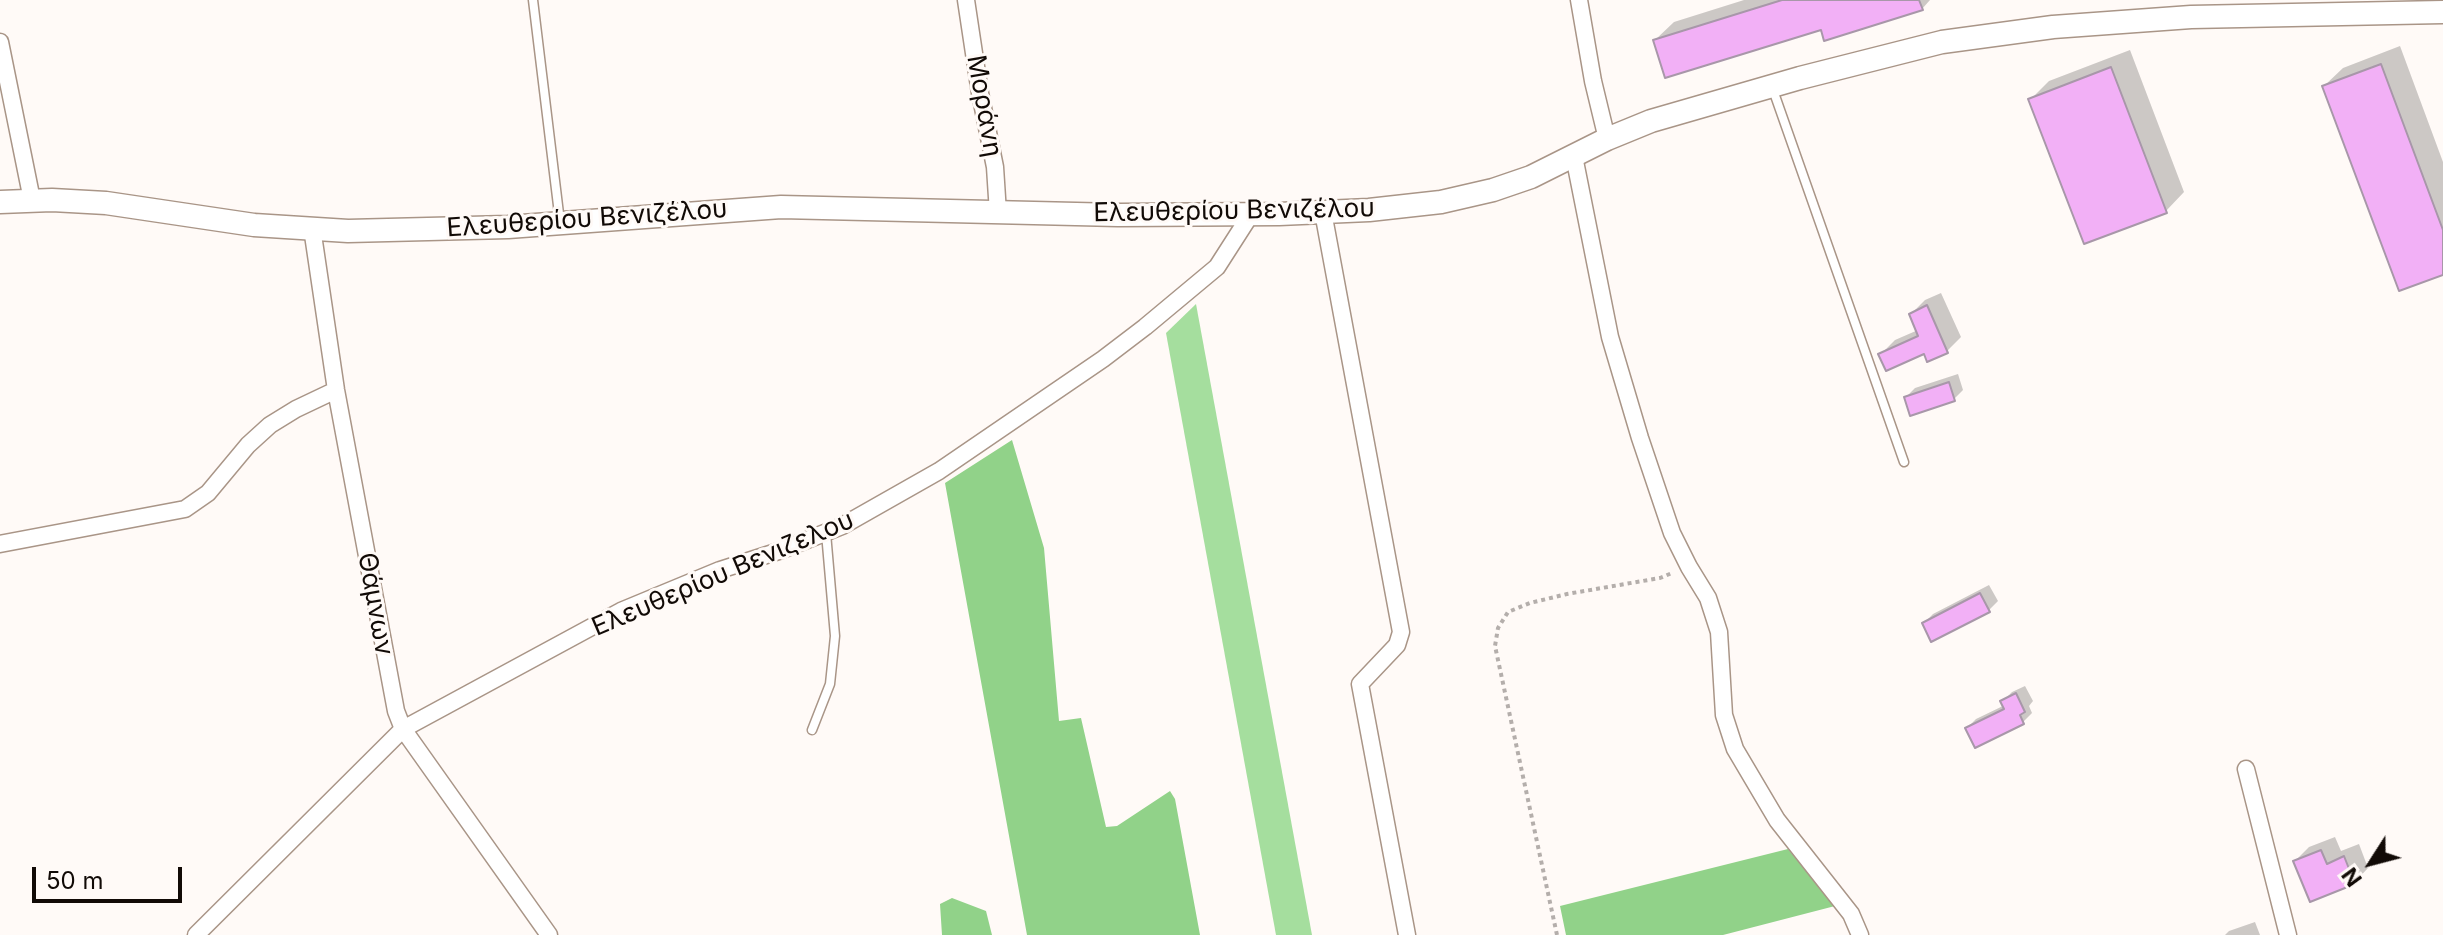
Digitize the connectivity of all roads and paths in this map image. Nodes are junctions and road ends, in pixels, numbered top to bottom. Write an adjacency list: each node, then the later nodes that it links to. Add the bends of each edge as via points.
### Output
1 (533, 0): 14 (lane)
2 (966, 0): 12 (street, Μοράνη)
3 (1579, 0): 7 (street)
4 (2443, 12): 6 (main road, Ελευθερίου Βενιζέλου, via 2191,17 1994,34 1917,47)
5 (0, 42): 9 (street)
6 (1772, 86): 7 (main road, Ελευθερίου Βενιζέλου); 17 (lane)
7 (1607, 139): 8 (main road, Ελευθερίου Βενιζέλου)
8 (1574, 156): 11 (main road, Ελευθερίου Βενιζέλου, via 1531,177 1471,196); 20 (street, via 1610,337 1655,485)
9 (32, 200): 10 (main road, Ελευθερίου Βενιζέλου); 15 (main road, Ελευθερίου Βενιζέλου, via 106,203 254,225)
10 (0, 202)
11 (1323, 212): 13 (main road, Ελευθερίου Βενιζέλου); 26 (street, via 1401,632 1397,645 1360,684)
12 (998, 213): 13 (main road, Ελευθερίου Βενιζέλου); 14 (main road, Ελευθερίου Βενιζέλου, via 781,207)
13 (1251, 214): 18 (street, Ελευθερίου Βενιζελου, via 1217,267 1103,359 939,471)
14 (560, 223): 15 (main road, Ελευθερίου Βενιζέλου)
15 (312, 228): 16 (street, Θάμνων)
16 (336, 390): 19 (street, via 270,425 208,493 185,509); 21 (street, Θάμνων, via 391,696)
17 (1904, 462)
18 (826, 533): 21 (street, Ελευθερίου Βενιζελου, via 621,611); 22 (lane, via 835,636 830,684)
19 (0, 544)
20 (1689, 567): 27 (path, via 1660,578 1530,603 1508,612 1498,628 1495,646); 28 (street, via 1708,598 1719,632 1724,715 1735,749 1777,820 1851,914)
21 (403, 729): 24 (street, Ελευθερίου Βενιζελου); 25 (street, Θάμνων)
22 (812, 730)
23 (2246, 769): 29 (street)
24 (196, 935)
25 (549, 935)
26 (1407, 935)
27 (1557, 935)
28 (1860, 935)
29 (2288, 935)

